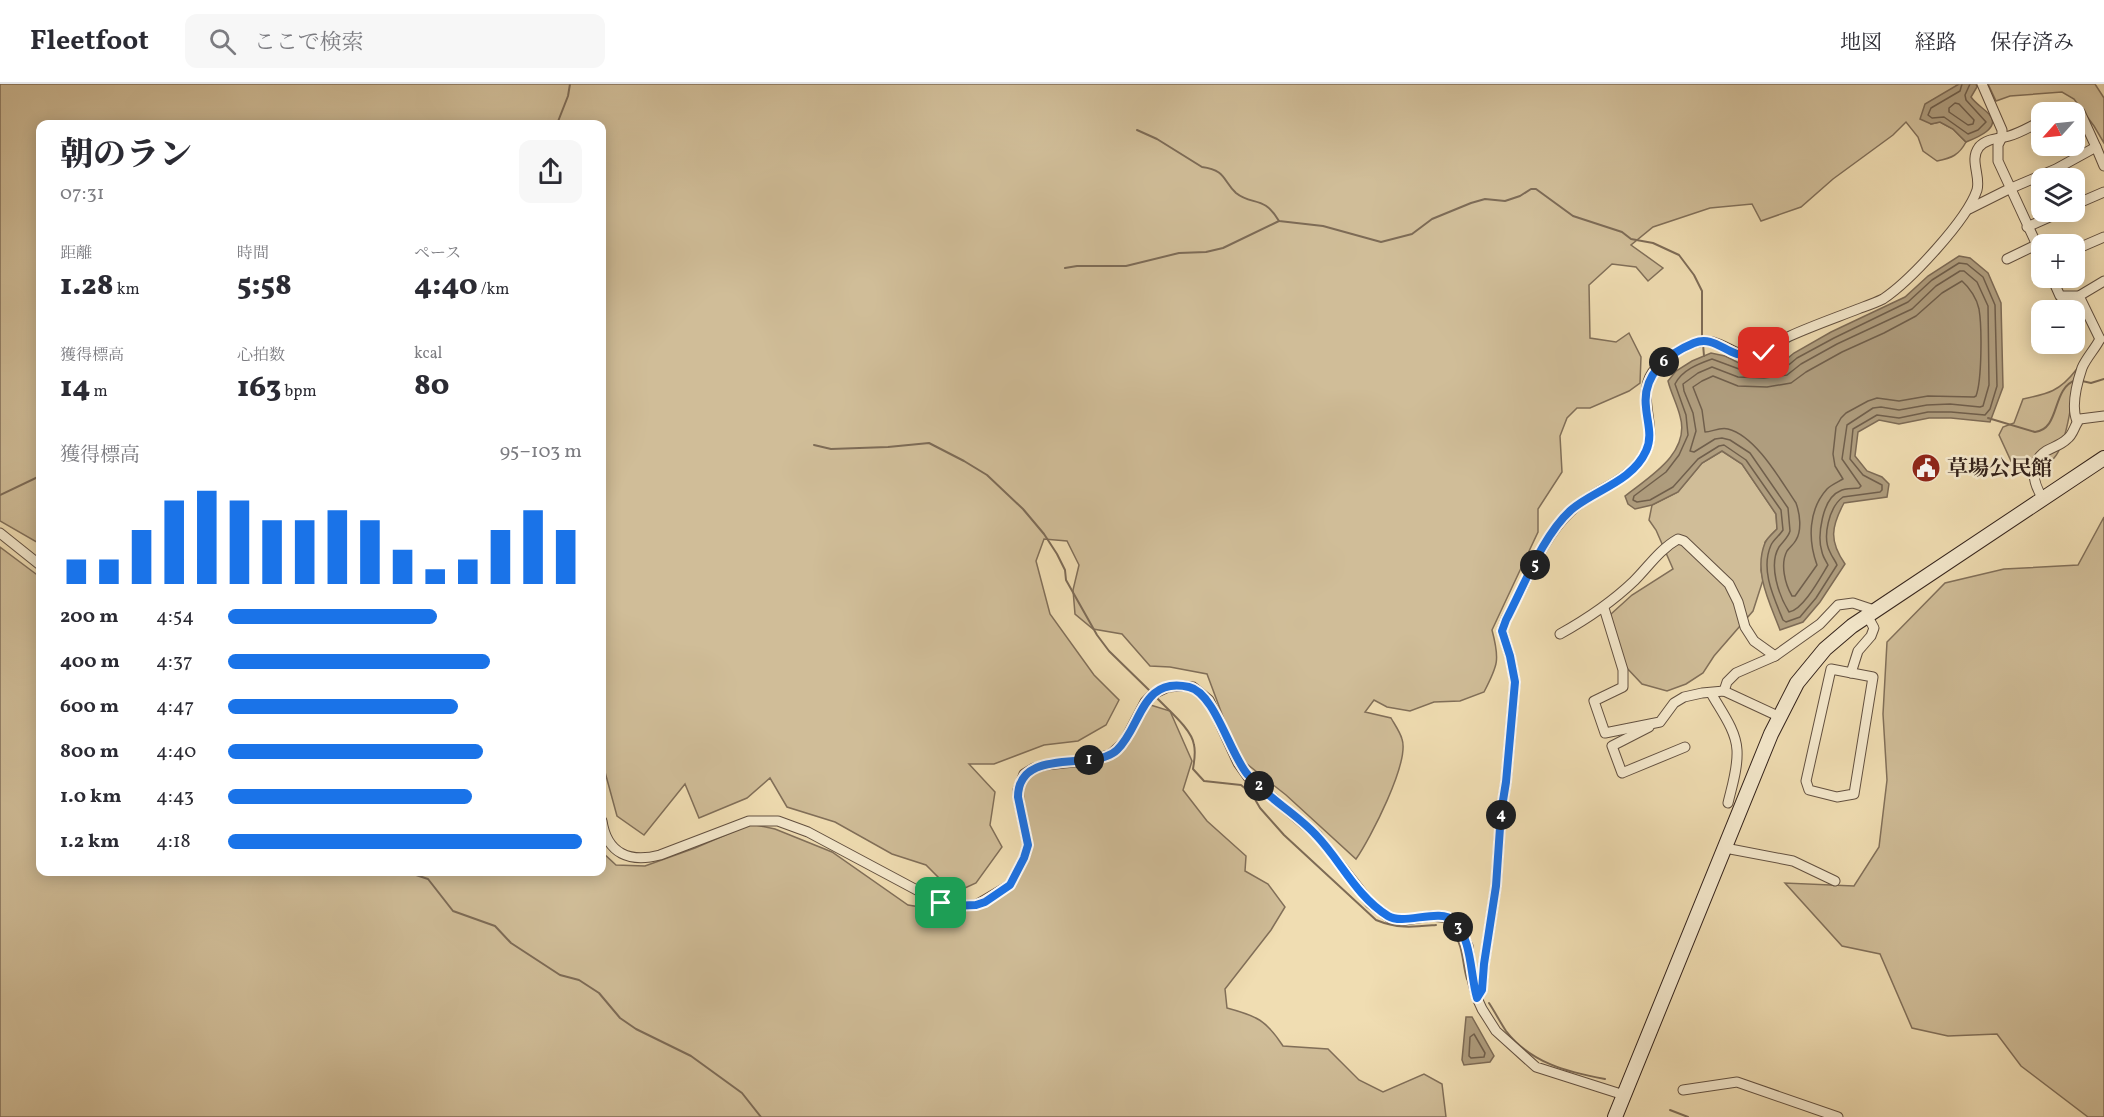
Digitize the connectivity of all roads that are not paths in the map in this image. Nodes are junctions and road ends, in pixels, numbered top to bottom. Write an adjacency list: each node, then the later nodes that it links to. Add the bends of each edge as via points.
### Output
1 (1982, 84): 4 (street)
2 (2085, 123): 5 (street)
3 (2031, 126): 4 (street)
4 (2002, 137): 7 (street, via 1998,162); 10 (street, via 1979,147 1974,162 1978,188)
5 (2096, 147): 6 (street); 7 (street)
6 (2104, 166)
7 (2009, 189): 10 (street); 12 (street)
8 (2104, 192): 9 (street)
9 (2085, 200)
10 (1969, 209): 42 (street, via 1933,254 1882,299 1788,336 1764,353 1743,356 1713,342 1696,342 1656,368 1647,385 1645,404 1650,431 1646,453 1620,480 1572,509 1551,534 1502,631 1515,682 1496,886 1482,990)
11 (2038, 222): 12 (street)
12 (2027, 227): 13 (street)
13 (2031, 235)
14 (2104, 237): 15 (street)
15 (2085, 245)
16 (2031, 247): 17 (street)
17 (2007, 259)
18 (2104, 281): 20 (street)
19 (2056, 288): 20 (street, via 2060,296)
20 (2079, 296): 21 (street)
21 (2102, 338): 23 (street, via 2083,367 2075,402)
22 (2104, 416): 23 (street)
23 (2077, 421): 25 (street, via 2071,436 2043,453 2036,464 2033,478)
24 (2104, 458): 25 (street)
25 (2043, 499): 29 (street)
26 (0, 534): 27 (street)
27 (36, 562)
28 (1604, 608): 30 (street); 31 (street, via 1678,539 1729,585 1754,641); 36 (street, via 1623,670 1623,687 1594,701 1605,733)
29 (1870, 613): 31 (street, via 1853,603 1838,605 1820,624); 32 (street, via 1874,628 1858,651); 35 (street, via 1826,649 1797,684)
30 (1560, 634)
31 (1775, 656): 33 (street, via 1736,673)
32 (1851, 673): 32 (street, via 1873,677 1854,794 1837,796 1809,790 1806,781 1831,669)
33 (1724, 691): 34 (street); 35 (street)
34 (1711, 693): 36 (street, via 1684,697 1674,703); 38 (street, via 1737,748)
35 (1780, 717): 40 (street)
36 (1660, 722): 37 (street, via 1612,746 1622,773)
37 (1685, 747)
38 (1728, 803)
39 (606, 835): 42 (street, via 613,848 623,855 648,859 749,821 778,821 808,832 941,903 976,905 1010,885 1024,858 1028,845 1018,790 1024,774 1046,765 1111,754 1124,742 1153,694 1168,687 1193,687 1209,700 1248,777 1317,835 1370,903 1390,918 1431,916 1451,918 1456,923 1468,946)
40 (1725, 848): 41 (street, via 1792,861); 44 (street)
41 (1835, 881)
42 (1477, 998): 44 (street, via 1496,1031 1536,1067)
43 (1683, 1089): 46 (street, via 1737,1082)
44 (1624, 1095): 45 (street)
45 (1616, 1117)
46 (1838, 1117)

